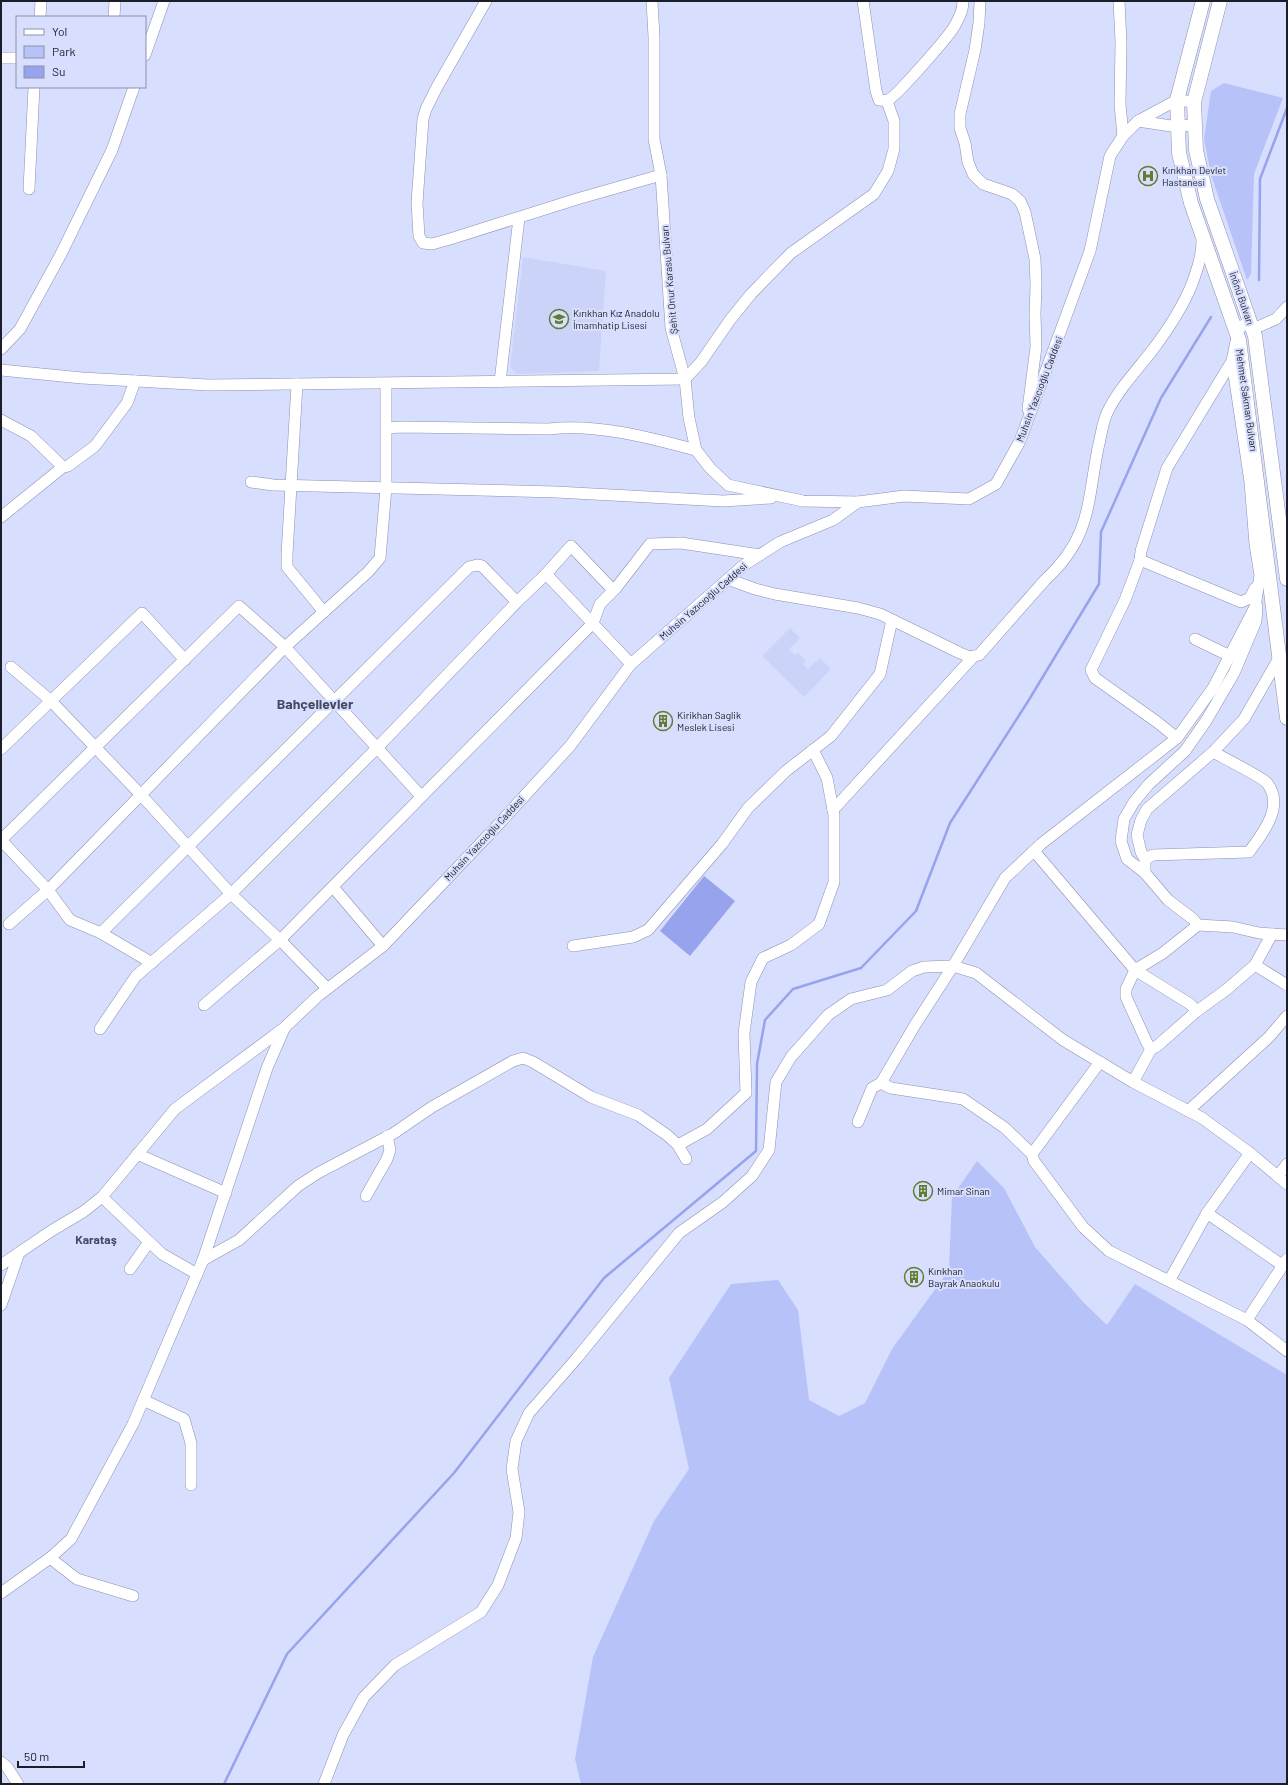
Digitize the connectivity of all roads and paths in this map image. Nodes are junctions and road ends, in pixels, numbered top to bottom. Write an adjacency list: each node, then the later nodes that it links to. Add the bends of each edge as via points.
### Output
1 (41, 1): 12 (street)
2 (115, 1): 13 (street)
3 (164, 1): 14 (street)
4 (486, 1): 28 (street, via 437,87 423,119 417,203 420,236 423,243 432,244)
5 (652, 1): 26 (street, Şehit Onur Karasu Bulvarı, via 654,139)
6 (863, 1): 20 (street, via 876,91 879,100)
7 (963, 1): 20 (street, via 963,11 954,28 910,80)
8 (980, 1): 41 (street, via 975,50 960,114 960,128 973,174 983,184 1012,194 1020,201 1026,212 1035,259 1036,285 1036,347)
9 (1119, 1): 25 (street, via 1120,104)
10 (1203, 1): 19 (main road, İnönü Bulvarı)
11 (1220, 1): 21 (main road, İnönü Bulvarı)
12 (40, 16)
13 (114, 16)
14 (146, 52)
15 (1, 58): 16 (street)
16 (16, 58)
17 (34, 88): 27 (street)
18 (134, 88): 33 (street, via 112,150 61,254 20,329)
19 (1177, 100): 21 (street); 22 (street, Muhsin Yazıcıoğlu Caddesi); 24 (main road, İnönü Bulvarı)
20 (888, 101): 36 (street, via 894,121 894,149 888,171 874,194 791,253 730,320 701,362)
21 (1194, 102): 23 (main road, İnönü Bulvarı)
22 (1138, 121): 24 (street); 25 (street, Muhsin Yazıcıoğlu Caddesi)
23 (1195, 124): 24 (street); 31 (main road, İnönü Bulvarı, via 1196,150 1207,199)
24 (1178, 127): 29 (main road, İnönü Bulvarı, via 1179,153 1191,203)
25 (1123, 136): 41 (street, Muhsin Yazıcıoğlu Caddesi, via 1110,156 1090,251)
26 (661, 175): 28 (street); 36 (street, Şehit Onur Karasu Bulvarı, via 670,328)
27 (29, 189)
28 (518, 218): 38 (street)
29 (1202, 232): 32 (main road, İnönü Bulvarı); 65 (street, via 1202,253 1186,297 1170,326 1120,392 1106,415 1091,480 1088,511 1071,551 988,645)
30 (1287, 307): 31 (street, via 1276,319)
31 (1253, 329): 32 (street, Mehmet Sakman Bulvarı, via 1254,334 1248,340 1241,339); 57 (main road, Mehmet Sakman Bulvarı)
32 (1238, 335): 34 (street); 67 (main road, Mehmet Sakman Bulvarı, via 1269,562)
33 (1, 350)
34 (1232, 361): 53 (street, via 1167,468); 55 (street, via 1250,482)
35 (1, 370): 37 (street)
36 (685, 379): 38 (street); 44 (street, Şehit Onur Karasu Bulvarı, via 689,418)
37 (135, 381): 39 (street, via 208,385); 45 (street, via 127,402 95,446)
38 (500, 382): 40 (street)
39 (297, 384): 40 (street); 47 (street)
40 (386, 384): 43 (street)
41 (1028, 419): 50 (street, Muhsin Yazıcıoğlu Caddesi, via 1020,441 996,484 969,498 904,496)
42 (1, 420): 45 (street, via 31,436)
43 (387, 428): 44 (street, via 402,426 549,429 569,426 644,437); 48 (street)
44 (696, 450): 49 (street, Şehit Onur Karasu Bulvarı, via 710,468 728,484)
45 (63, 467): 51 (street)
46 (251, 482): 47 (street)
47 (292, 485): 48 (street); 60 (street, via 287,567)
48 (386, 488): 49 (street, via 556,492 723,501); 60 (street, via 380,558)
49 (784, 497): 50 (street, Şehit Onur Karasu Bulvarı, via 803,502)
50 (858, 502): 52 (street, Muhsin Yazıcıoğlu Caddesi, via 833,520 780,542)
51 (1, 517)
52 (760, 555): 56 (street, Muhsin Yazıcıoğlu Caddesi); 58 (street, via 681,543 650,544)
53 (1140, 560): 55 (street, via 1241,602 1250,598); 74 (street, via 1125,600 1090,670 1095,678)
54 (546, 574): 58 (street, via 571,546 612,589); 59 (street); 62 (street)
55 (1260, 575): 66 (street, via 1255,607); 86 (street, via 1256,621 1234,674 1185,751 1149,784 1124,819 1121,841 1128,859)
56 (728, 579): 61 (street, via 775,594 858,608); 69 (street, Muhsin Yazıcıoğlu Caddesi)
57 (1287, 579)
58 (616, 588): 62 (street, via 600,604)
59 (517, 602): 72 (street, via 482,566 469,567); 77 (street)
60 (324, 612): 64 (street)
61 (892, 620): 65 (street, via 960,653); 78 (street, via 880,674 831,736)
62 (593, 623): 69 (street); 81 (street)
63 (1195, 639): 66 (street)
64 (285, 647): 68 (street, via 239,606); 72 (street); 80 (street)
65 (974, 656): 82 (street)
66 (1230, 656): 74 (street, via 1213,688)
67 (1279, 658): 73 (main road, Mehmet Sakman Bulvarı); 79 (street, via 1244,719)
68 (185, 660): 71 (street, via 142,613); 76 (street)
69 (631, 664): 96 (street, Muhsin Yazıcıoğlu Caddesi, via 570,746)
70 (11, 668): 71 (street)
71 (50, 700): 75 (street); 76 (street)
72 (332, 701): 77 (street); 83 (street)
73 (1287, 718)
74 (1177, 738): 84 (street)
75 (1, 749)
76 (96, 749): 80 (street); 88 (street, via 1,840)
77 (376, 749): 81 (street); 89 (street)
78 (813, 750): 82 (street, via 826,778); 97 (street, via 748,808 722,844 648,930 632,937)
79 (1213, 752): 85 (street, via 1147,809 1140,820 1137,835); 85 (street, via 1266,782 1274,798 1274,807 1265,830 1249,852 1153,855)
80 (142, 796): 83 (street); 88 (street)
81 (421, 796): 87 (street)
82 (833, 810): 116 (street, via 834,882 819,924 791,946 763,958 751,982 744,1033 746,1093 707,1129)
83 (188, 847): 89 (street); 92 (street)
84 (1034, 851): 100 (street, via 1005,878); 101 (street)
85 (1145, 859): 86 (street)
86 (1145, 873): 91 (street, via 1168,900)
87 (333, 887): 95 (street); 96 (street)
88 (48, 890): 90 (street); 92 (street, via 70,920)
89 (230, 894): 95 (street); 98 (street)
90 (9, 924)
91 (1198, 925): 93 (street, via 1234,927); 101 (street, via 1163,953)
92 (101, 933): 98 (street)
93 (1272, 934): 94 (street); 99 (street)
94 (1287, 935)
95 (280, 940): 103 (street); 104 (street)
96 (384, 946): 103 (street, Muhsin Yazıcıoğlu Caddesi)
97 (573, 946)
98 (152, 963): 108 (street, via 136,976)
99 (1255, 965): 102 (street); 105 (street)
100 (953, 966): 110 (street, via 976,973 1063,1040); 112 (street); 146 (street, via 924,967 912,971 887,990 851,999 828,1015 790,1057 776,1082 769,1150 752,1176 723,1202 679,1233 529,1413 516,1441 512,1469 519,1512 516,1538 498,1585 486,1605 481,1612 395,1665 364,1697 343,1735)
101 (1134, 970): 105 (street, via 1190,1004); 109 (street, via 1126,989 1126,997)
102 (1287, 985)
103 (327, 988): 107 (street, Muhsin Yazıcıoğlu Caddesi)
104 (204, 1005)
105 (1197, 1012): 109 (street)
106 (1287, 1016): 113 (street, via 1269,1037)
107 (284, 1028): 118 (street, Muhsin Yazıcıoğlu Caddesi, via 176,1108); 124 (street)
108 (100, 1029)
109 (1151, 1049): 111 (street)
110 (1100, 1062): 111 (street); 119 (street)
111 (1133, 1082): 113 (street)
112 (881, 1083): 114 (street, via 872,1088); 119 (street, via 891,1088 963,1099 1005,1128)
113 (1188, 1111): 117 (street, via 1202,1118)
114 (858, 1122)
115 (387, 1136): 116 (street, via 432,1107 513,1061 523,1058 591,1097 638,1115); 125 (street, via 390,1150 387,1159); 130 (street, via 298,1186 238,1240)
116 (678, 1145): 120 (street)
117 (1250, 1153): 122 (street); 127 (street)
118 (137, 1154): 124 (street); 126 (street, Muhsin Yazıcıoğlu Caddesi)
119 (1032, 1154): 135 (street, via 1034,1161 1083,1227 1109,1251)
120 (686, 1159)
121 (1287, 1164): 122 (street)
122 (1278, 1176): 123 (street)
123 (1287, 1184)
124 (226, 1193): 130 (street)
125 (366, 1196)
126 (102, 1197): 128 (street); 129 (street, Muhsin Yazıcıoğlu Caddesi)
127 (1207, 1213): 131 (street); 135 (street)
128 (149, 1242): 133 (street); 134 (street, via 162,1254)
129 (19, 1253): 132 (street, Muhsin Yazıcıoğlu Caddesi); 136 (street)
130 (203, 1260): 134 (street)
131 (1284, 1262): 137 (street)
132 (1, 1265)
133 (130, 1269)
134 (197, 1274): 139 (street)
135 (1169, 1281): 137 (street)
136 (1, 1305)
137 (1247, 1320): 138 (street)
138 (1287, 1351)
139 (143, 1400): 140 (street, via 184,1419 191,1443); 141 (street, via 133,1424 71,1539)
140 (192, 1485)
141 (50, 1558): 142 (street); 143 (street, via 77,1579)
142 (1, 1593)
143 (133, 1596)
144 (1, 1762): 145 (street)
145 (18, 1784)
146 (324, 1784)

